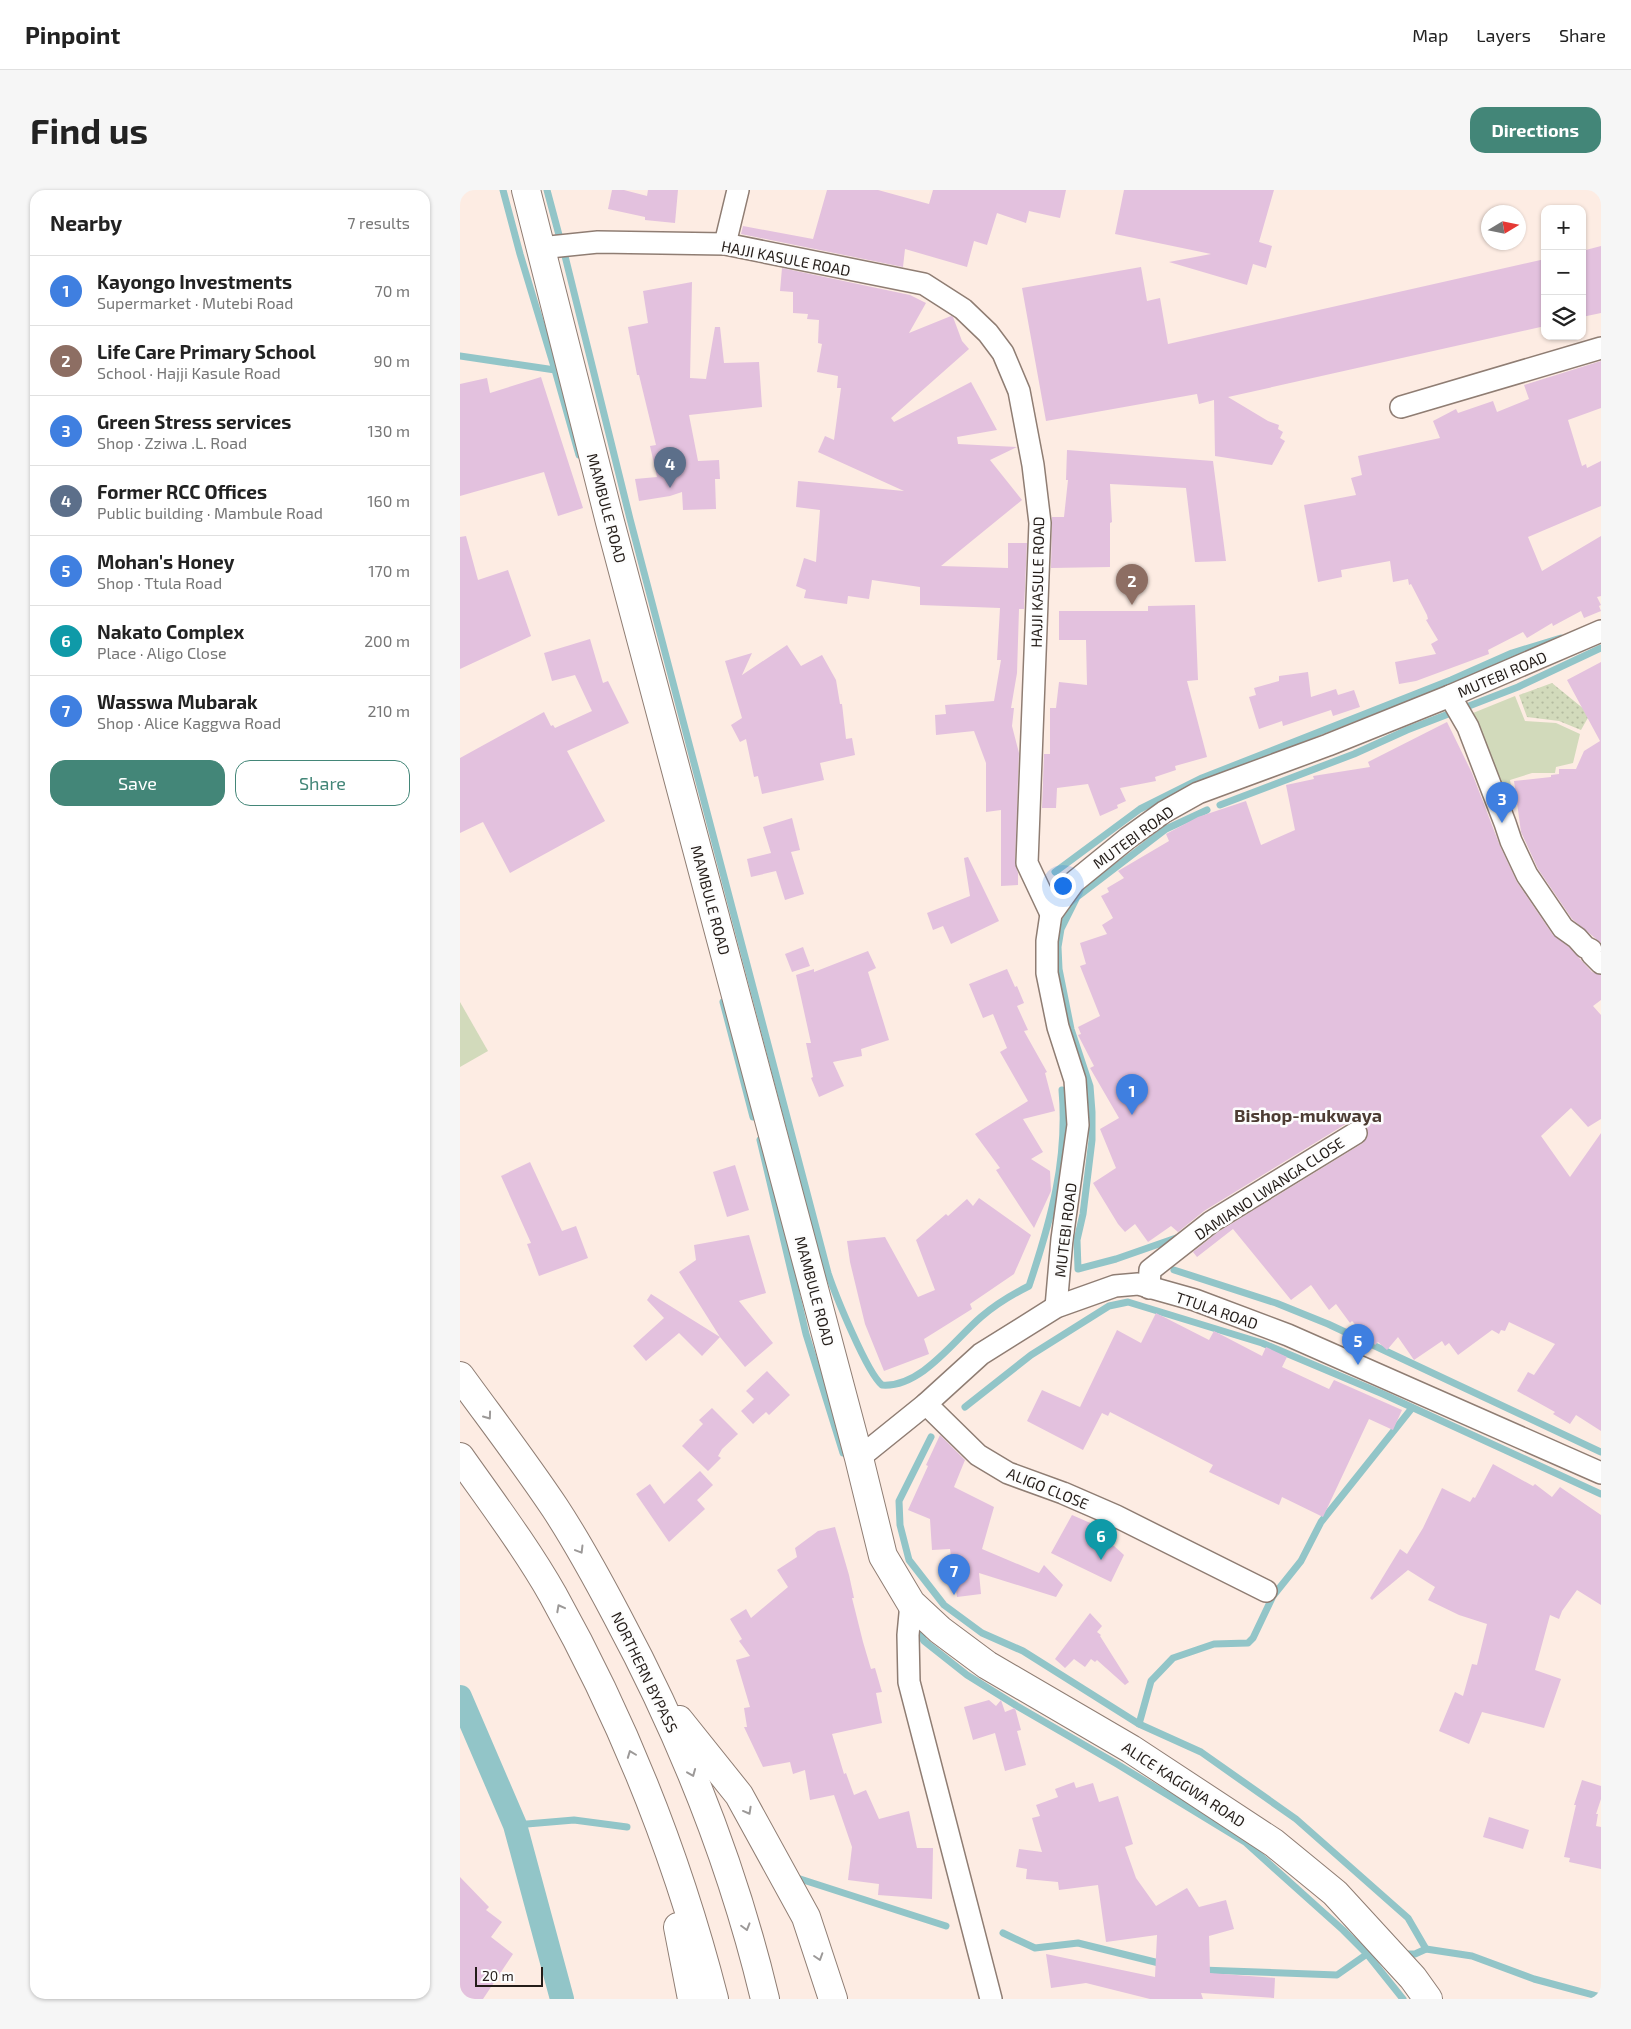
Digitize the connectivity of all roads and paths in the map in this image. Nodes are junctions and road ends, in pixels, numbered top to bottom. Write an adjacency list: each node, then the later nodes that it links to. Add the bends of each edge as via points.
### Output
1 (526, 190): 4 (main road, MAMBULE ROAD)
2 (738, 190): 3 (street)
3 (724, 244): 4 (street, HAJJI KASULE ROAD, via 598,242); 9 (street, HAJJI KASULE ROAD, via 924,284 963,309 1003,353 1019,391 1040,523 1027,863)
4 (540, 248): 17 (main road, MAMBULE ROAD)
5 (1601, 348): 6 (street)
6 (1401, 407)
7 (1601, 631): 8 (street, MUTEBI ROAD)
8 (1450, 696): 9 (street, MUTEBI ROAD, via 1198,792 1164,812 1089,868 1074,882); 10 (street, via 1468,727 1510,842 1527,875 1563,928)
9 (1051, 914): 13 (street, MUTEBI ROAD, via 1047,973 1058,1027 1075,1080 1078,1125)
10 (1601, 963)
11 (1356, 1133): 12 (street, DAMIANO LWANGA CLOSE, via 1211,1222 1150,1270)
12 (1149, 1288): 13 (street, TTULA ROAD, via 1138,1284 1115,1286); 18 (street, TTULA ROAD, via 1195,1300 1288,1335)
13 (1056, 1307): 15 (street, TTULA ROAD, via 981,1354)
14 (460, 1376): 21 (main road, NORTHERN BYPASS, one-way to 21, via 556,1509 597,1578)
15 (926, 1404): 17 (street, TTULA ROAD); 19 (street, ALIGO CLOSE, via 978,1455 1008,1472 1116,1516)
16 (460, 1457): 22 (main road, one-way to 16, via 624,1737 552,1594)
17 (859, 1458): 20 (main road, MAMBULE ROAD, via 882,1556)
18 (1601, 1473)
19 (1266, 1591)
20 (911, 1603): 23 (main road, ALICE KAGGWA ROAD, via 940,1630 987,1665 1131,1749 1274,1842 1335,1894 1377,1937); 28 (street, via 909,1682)
21 (655, 1690): 26 (main road, NORTHERN BYPASS, one-way to 26, via 722,1852); 27 (main road, one-way to 27, via 739,1795 806,1917)
22 (656, 1816): 24 (main road); 25 (main road, via 688,1904)
23 (1420, 1989)
24 (692, 1999)
25 (714, 1999)
26 (765, 1999)
27 (833, 1999)
28 (991, 1999)

